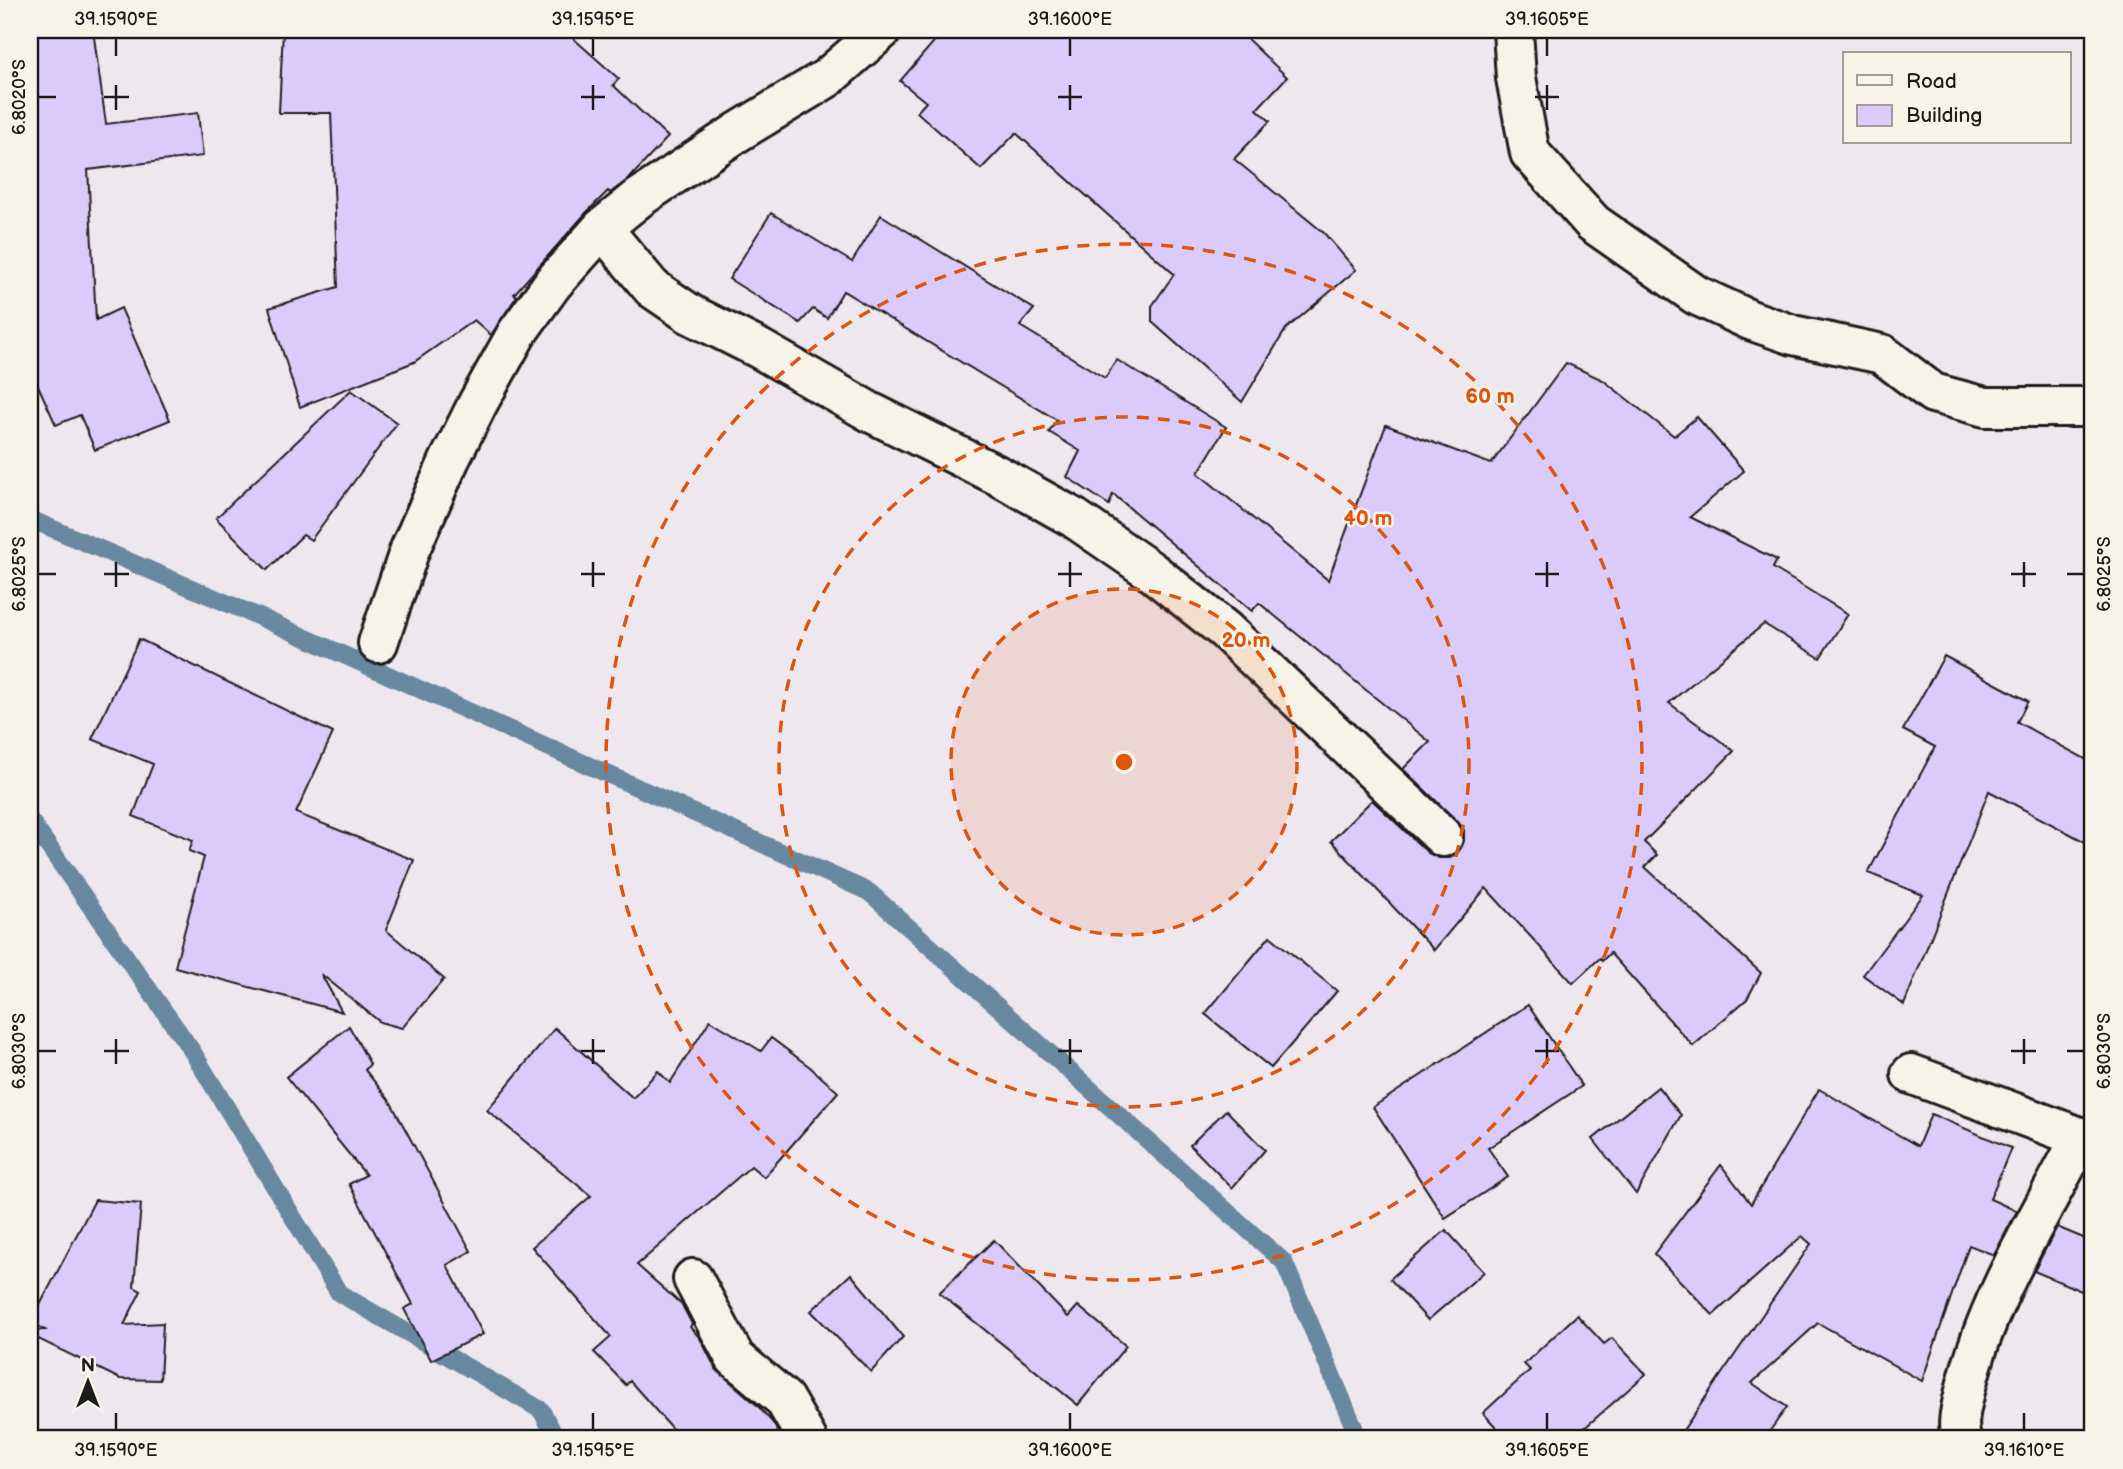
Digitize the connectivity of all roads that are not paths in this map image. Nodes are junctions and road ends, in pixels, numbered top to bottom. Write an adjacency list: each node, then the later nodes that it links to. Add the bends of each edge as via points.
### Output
1 (882, 30): 3 (street, via 827,78 673,174)
2 (1513, 30): 4 (street, via 1516,78 1530,153 1592,223 1696,295 1793,335 1882,354 1933,393 1985,407)
3 (602, 228): 5 (street, via 517,333 478,402 410,550); 6 (street, via 652,288 690,314 1010,482 1074,518 1151,571 1225,630)
4 (2093, 407)
5 (378, 643)
6 (1443, 837)
7 (1911, 1074): 8 (street)
8 (2087, 1140): 11 (street, via 2024,1241 1975,1350 1957,1425)
9 (693, 1279): 10 (street, via 735,1359 784,1399)
10 (807, 1439)
11 (1961, 1439)

